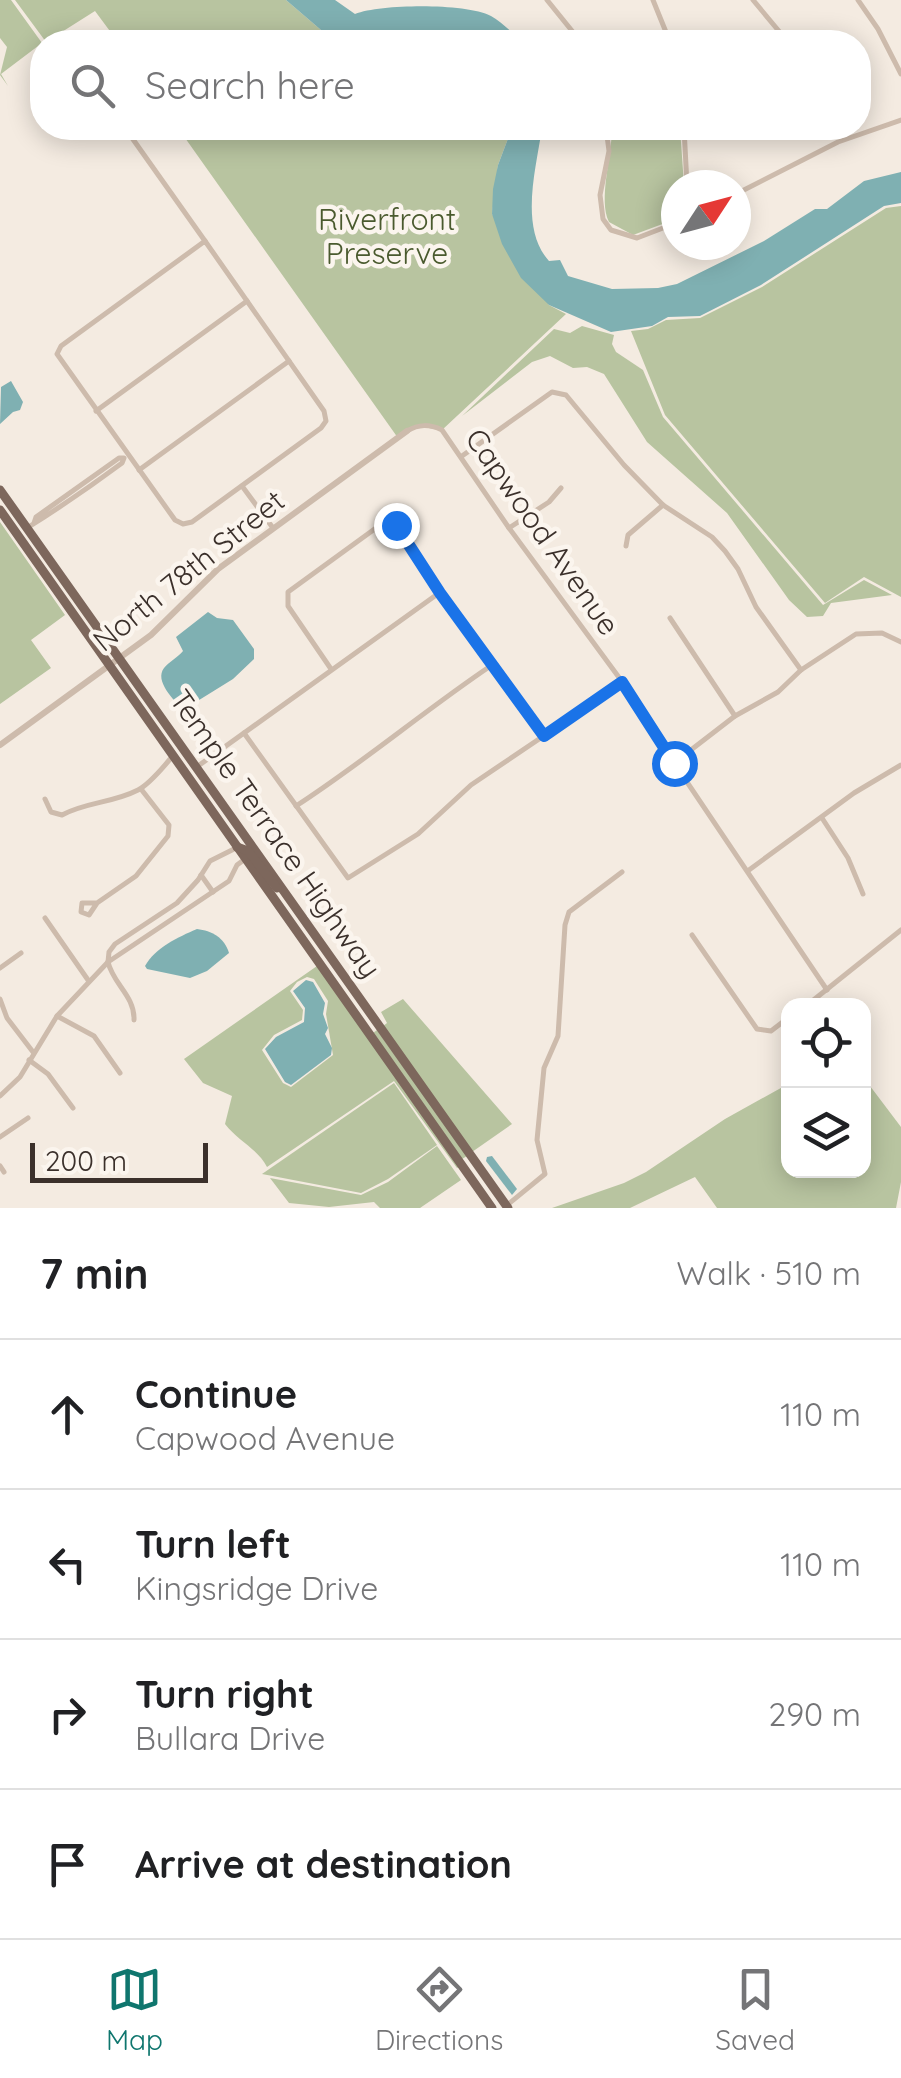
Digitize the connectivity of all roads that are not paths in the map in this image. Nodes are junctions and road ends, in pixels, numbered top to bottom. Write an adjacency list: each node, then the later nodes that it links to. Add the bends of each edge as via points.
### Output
1 (546, 0): 5 (street)
2 (653, 0): 6 (street)
3 (753, 0): 7 (street)
4 (858, 0): 8 (street)
5 (570, 30)
6 (665, 30)
7 (778, 30)
8 (901, 74)
9 (901, 120): 10 (street)
10 (871, 130)
11 (132, 140): 18 (street)
12 (608, 140): 17 (street, via 602,219 611,230 637,238)
13 (685, 140): 15 (street)
14 (844, 140): 16 (street)
15 (687, 170)
16 (751, 186)
17 (661, 229)
18 (204, 242): 19 (street); 21 (street, via 58,350)
19 (247, 301): 20 (street); 21 (street)
20 (289, 361): 25 (street); 26 (street, via 324,411 324,425)
21 (96, 411): 23 (street)
22 (407, 431): 24 (street, Capwood Avenue, via 431,425 442,430); 34 (street, North 78th Street)
23 (126, 456): 25 (street); 32 (street)
24 (462, 456): 30 (street, via 552,392 566,395); 33 (street, Capwood Avenue)
25 (139, 470): 26 (street, via 179,522 192,522)
26 (242, 486): 34 (street)
27 (561, 488): 33 (street)
28 (0, 490): 32 (main road, Temple Terrace Highway)
29 (0, 502): 32 (main road, via 18,525)
30 (663, 504): 35 (street, via 628,535); 43 (street, via 726,551)
31 (0, 510): 40 (main road, Temple Terrace Highway)
32 (30, 525): 39 (main road, Temple Terrace Highway)
33 (509, 528): 44 (street, Capwood Avenue)
34 (273, 529): 39 (street, North 78th Street, via 218,569)
35 (626, 546)
36 (440, 593): 41 (street); 42 (street); 42 (street, via 387,520 288,592 288,606)
37 (670, 618): 45 (street)
38 (901, 642): 43 (street, via 882,633 856,634)
39 (121, 658): 40 (street, North 78th Street); 52 (main road, Temple Terrace Highway)
40 (111, 664): 48 (street, North 78th Street); 49 (main road, Temple Terrace Highway)
41 (492, 665): 47 (street); 56 (street)
42 (331, 669): 46 (street)
43 (801, 670): 45 (street)
44 (622, 682): 47 (street); 50 (street, Capwood Avenue)
45 (735, 716): 50 (street)
46 (244, 733): 52 (street); 56 (street)
47 (544, 736): 56 (street, via 471,785 418,834 348,878)
48 (0, 745)
49 (174, 755): 53 (main road, Temple Terrace Highway); 54 (street)
50 (674, 763): 60 (street, Capwood Avenue)
51 (901, 765): 57 (street)
52 (198, 766): 53 (main road); 65 (main road, Temple Terrace Highway)
53 (187, 773): 58 (main road, Temple Terrace Highway)
54 (141, 788): 55 (street, via 62,815 51,812); 66 (street, via 169,824 168,836 136,876)
55 (45, 799)
56 (296, 806)
57 (822, 818): 60 (street); 64 (street)
58 (237, 847): 59 (main road, Temple Terrace Highway); 62 (street, via 210,861); 65 (main road)
59 (246, 859): 63 (street); 76 (main road, Temple Terrace Highway)
60 (749, 870): 75 (street, Capwood Avenue)
61 (622, 872): 91 (street, via 569,912 558,1036 544,1068 537,1140 545,1174)
62 (201, 875): 63 (street); 71 (street, via 177,903 115,944)
63 (213, 892): 71 (street)
64 (863, 894)
65 (287, 896): 74 (main road, Temple Terrace Highway)
66 (97, 902)
67 (45, 918): 73 (street)
68 (901, 930): 75 (street)
69 (692, 935): 81 (street, via 757,1028 770,1031)
70 (21, 953): 72 (street)
71 (108, 962): 73 (street); 80 (street)
72 (0, 968)
73 (88, 980): 79 (street)
74 (351, 988): 76 (main road); 89 (main road, Temple Terrace Highway)
75 (828, 990): 77 (street)
76 (342, 995): 90 (main road, Temple Terrace Highway)
77 (817, 998)
78 (0, 999): 82 (street)
79 (57, 1016): 82 (street); 84 (street, via 94,1036)
80 (134, 1020)
81 (781, 1023)
82 (33, 1052): 83 (street)
83 (28, 1060): 85 (street); 86 (street, via 48,1074)
84 (120, 1074)
85 (0, 1096)
86 (73, 1108)
87 (28, 1118): 88 (street)
88 (0, 1137)
89 (471, 1156): 90 (main road); 91 (main road, Temple Terrace Highway)
90 (461, 1164): 92 (main road, Temple Terrace Highway)
91 (507, 1207)
92 (492, 1208)

